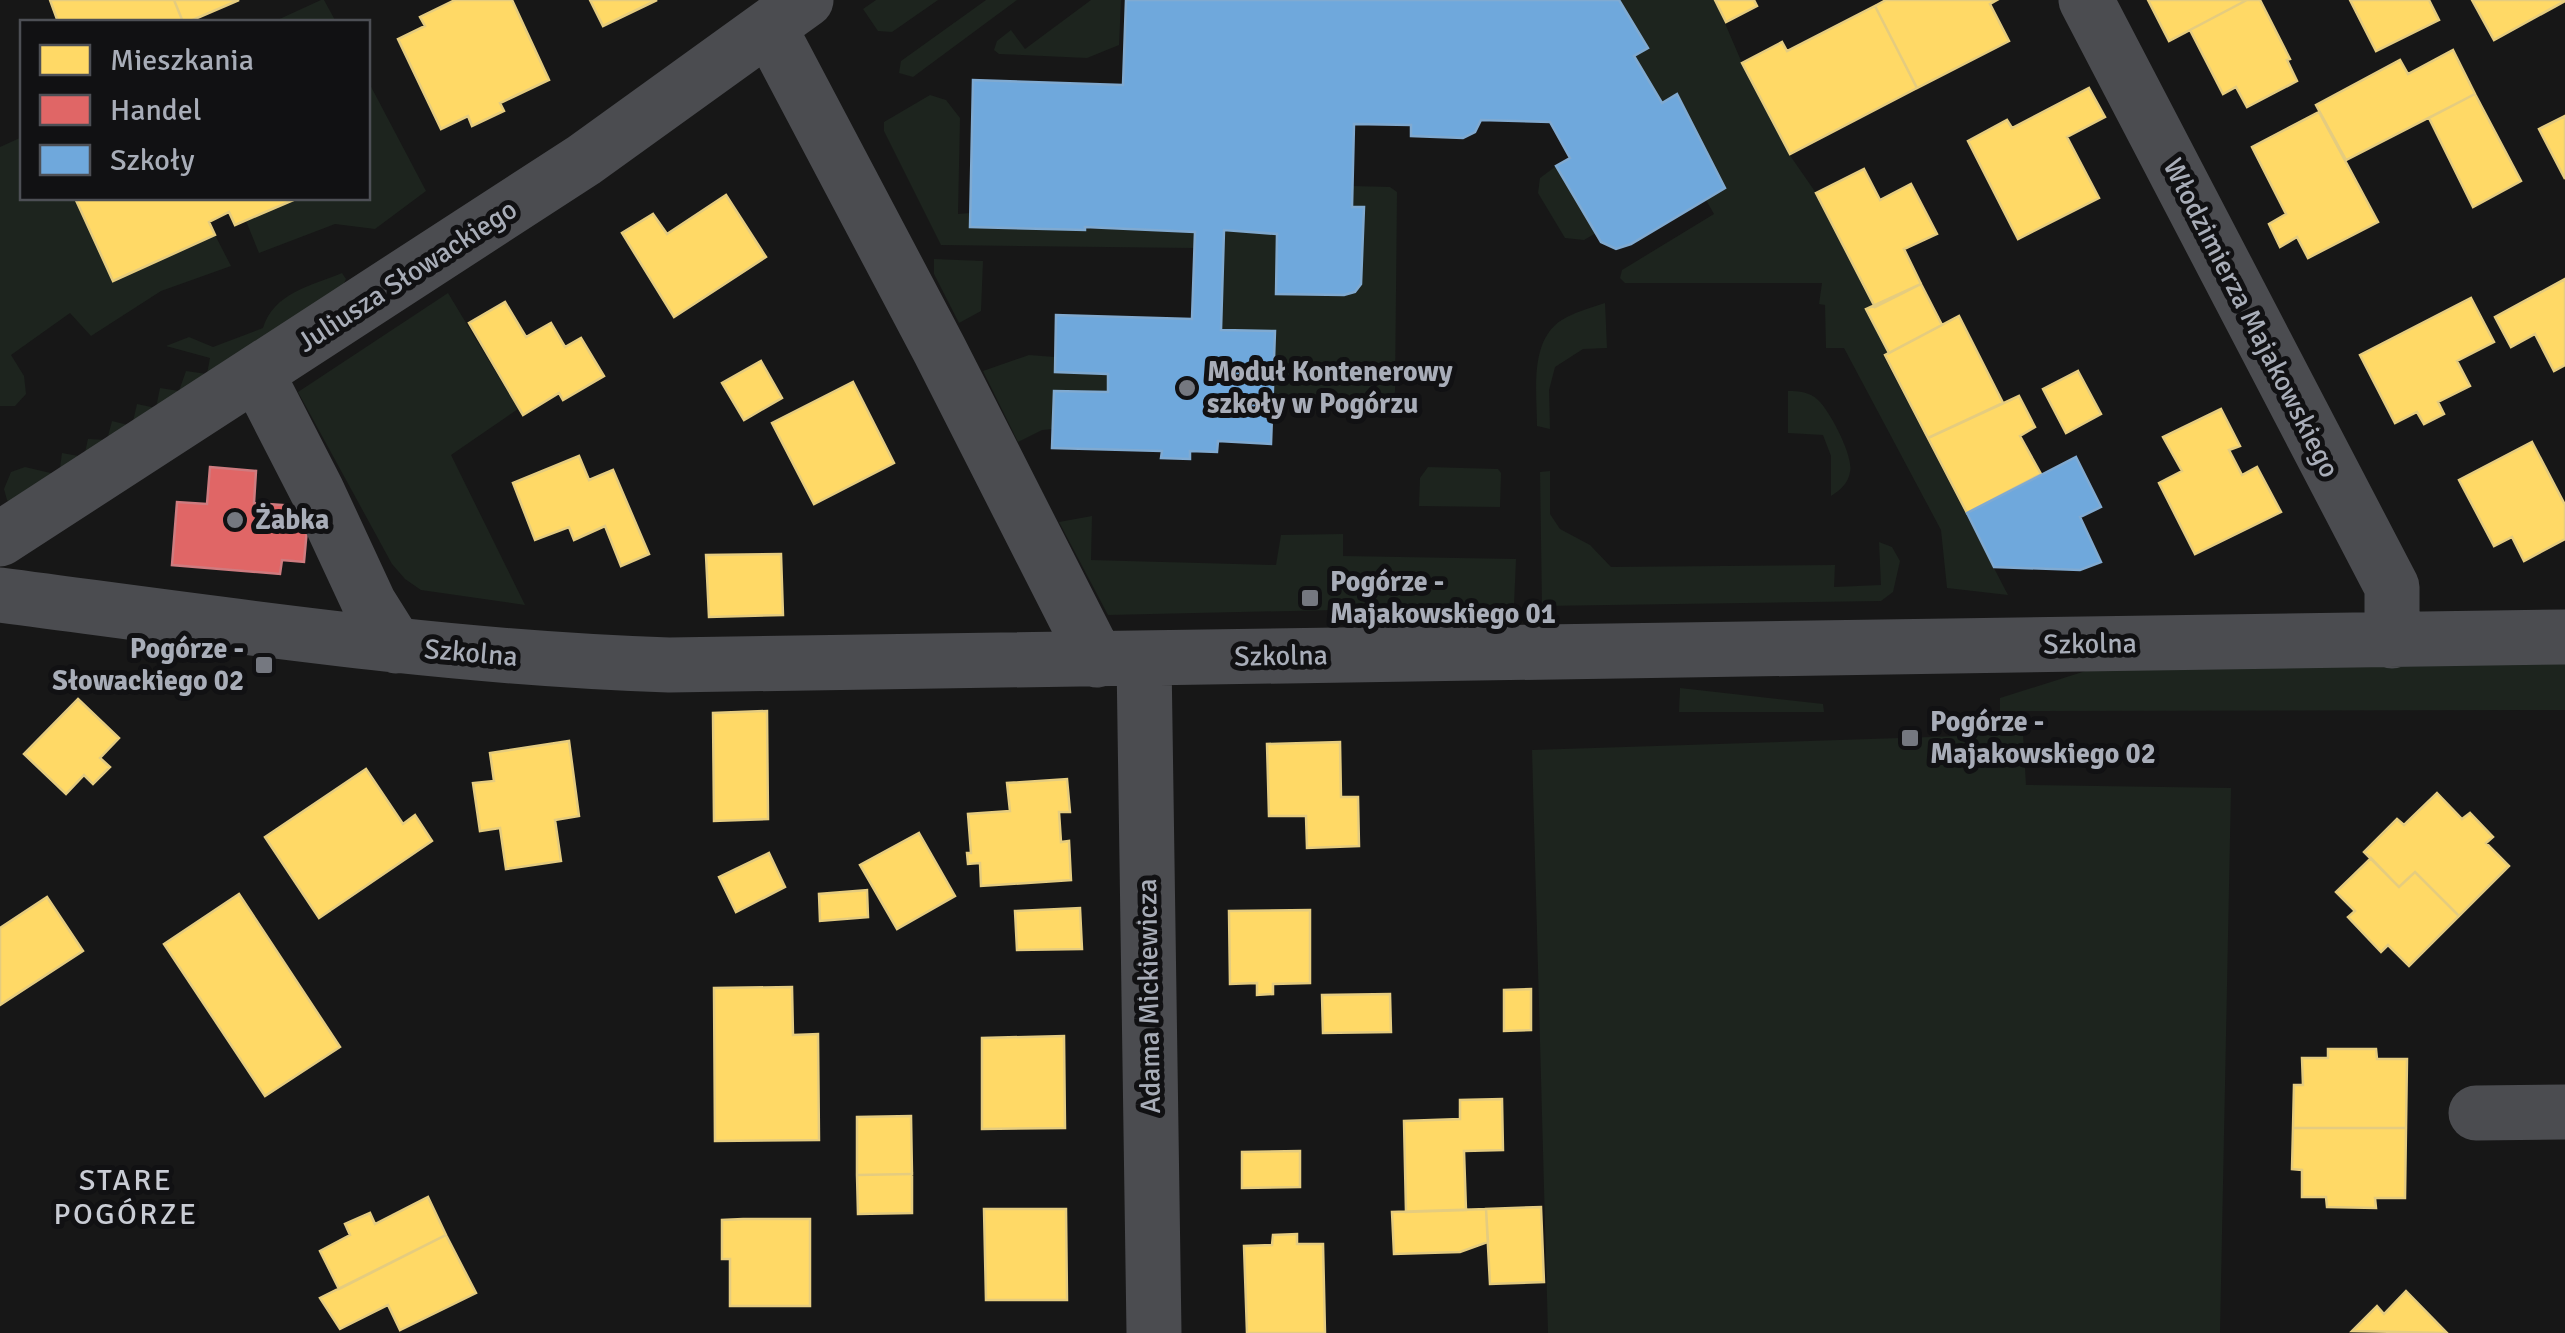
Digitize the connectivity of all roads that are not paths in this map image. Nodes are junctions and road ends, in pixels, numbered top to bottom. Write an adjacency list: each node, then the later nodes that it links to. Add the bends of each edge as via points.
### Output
1 (2086, 0): 7 (street, Włodzimierza Majakowskiego, via 2392,587)
2 (788, 14): 3 (street, Juliusza Słowackiego, via 584,160); 9 (street, via 940,352)
3 (257, 374): 4 (street, Juliusza Słowackiego); 8 (street, via 368,603)
4 (0, 540)
5 (0, 595): 8 (street, Szkolna)
6 (2565, 637): 7 (street, Szkolna)
7 (2392, 642): 9 (street, Szkolna)
8 (396, 646): 9 (street, Szkolna, via 670,666)
9 (1120, 660): 12 (street, Adama Mickiewicza)
10 (2565, 1112): 11 (street)
11 (2476, 1113)
12 (1154, 1333)

